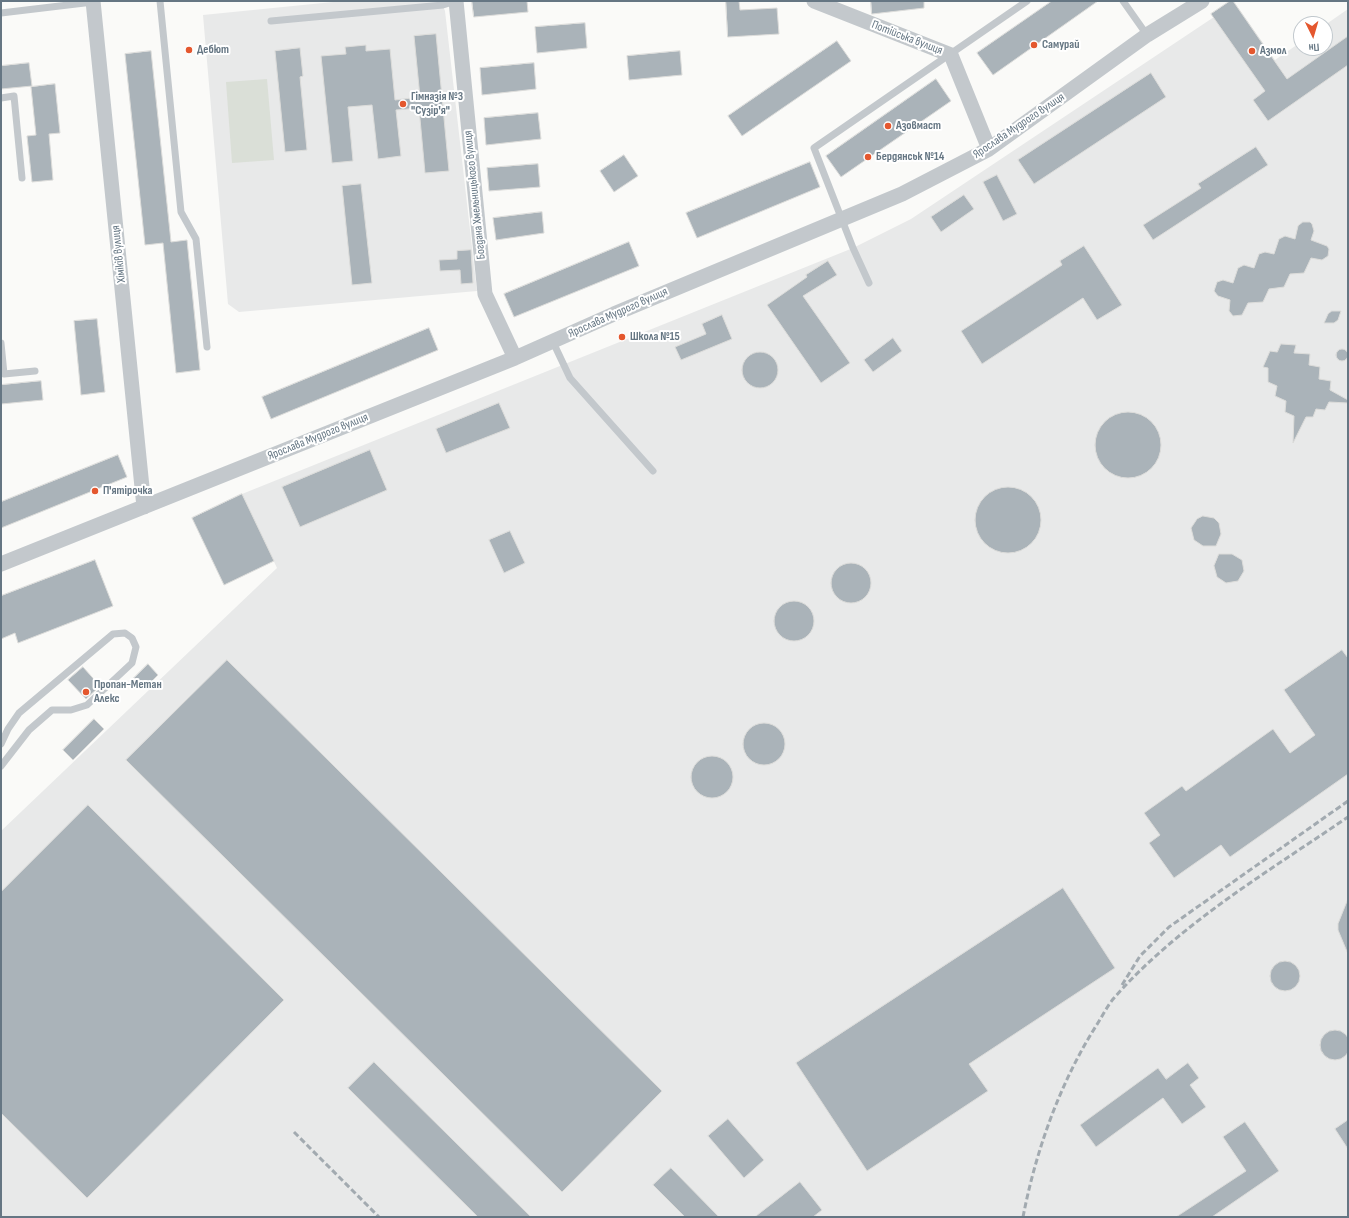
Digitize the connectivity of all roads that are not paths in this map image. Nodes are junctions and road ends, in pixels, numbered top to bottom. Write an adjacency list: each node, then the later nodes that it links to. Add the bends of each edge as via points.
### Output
1 (96, 1): 8 (lane); 23 (street, Хіміків вулиця)
2 (160, 1): 19 (lane, via 181,212 196,239)
3 (456, 1): 9 (lane, via 443,5); 20 (street, Богдана Хмельницького вулиця, via 485,294)
4 (814, 1): 11 (street, Потійська вулиця)
5 (1027, 1): 11 (lane)
6 (1123, 1): 10 (lane)
7 (1202, 1): 10 (street, Ярослава Мудрого вулиця)
8 (1, 13)
9 (271, 21)
10 (1147, 35): 13 (street, Ярослава Мудрого вулиця)
11 (950, 55): 13 (street, Потійська вулиця); 15 (lane, via 814,148)
12 (1, 98): 14 (lane, via 14,96)
13 (989, 149): 15 (street, Ярослава Мудрого вулиця, via 902,194)
14 (22, 178)
15 (842, 219): 16 (lane); 17 (street, Ярослава Мудрого вулиця)
16 (869, 283)
17 (553, 342): 20 (street, Ярослава Мудрого вулиця); 22 (lane, via 570,378)
18 (1, 343): 21 (lane, via 4,374)
19 (208, 347)
20 (515, 358): 23 (street, Ярослава Мудрого вулиця)
21 (35, 371)
22 (653, 470)
23 (144, 507): 24 (street, Ярослава Мудрого вулиця)
24 (1, 564)
25 (1, 744): 26 (lane, via 19,713 113,634 125,633 132,638 136,647 132,662 87,705 71,710 52,710 29,730)
26 (1, 766)

